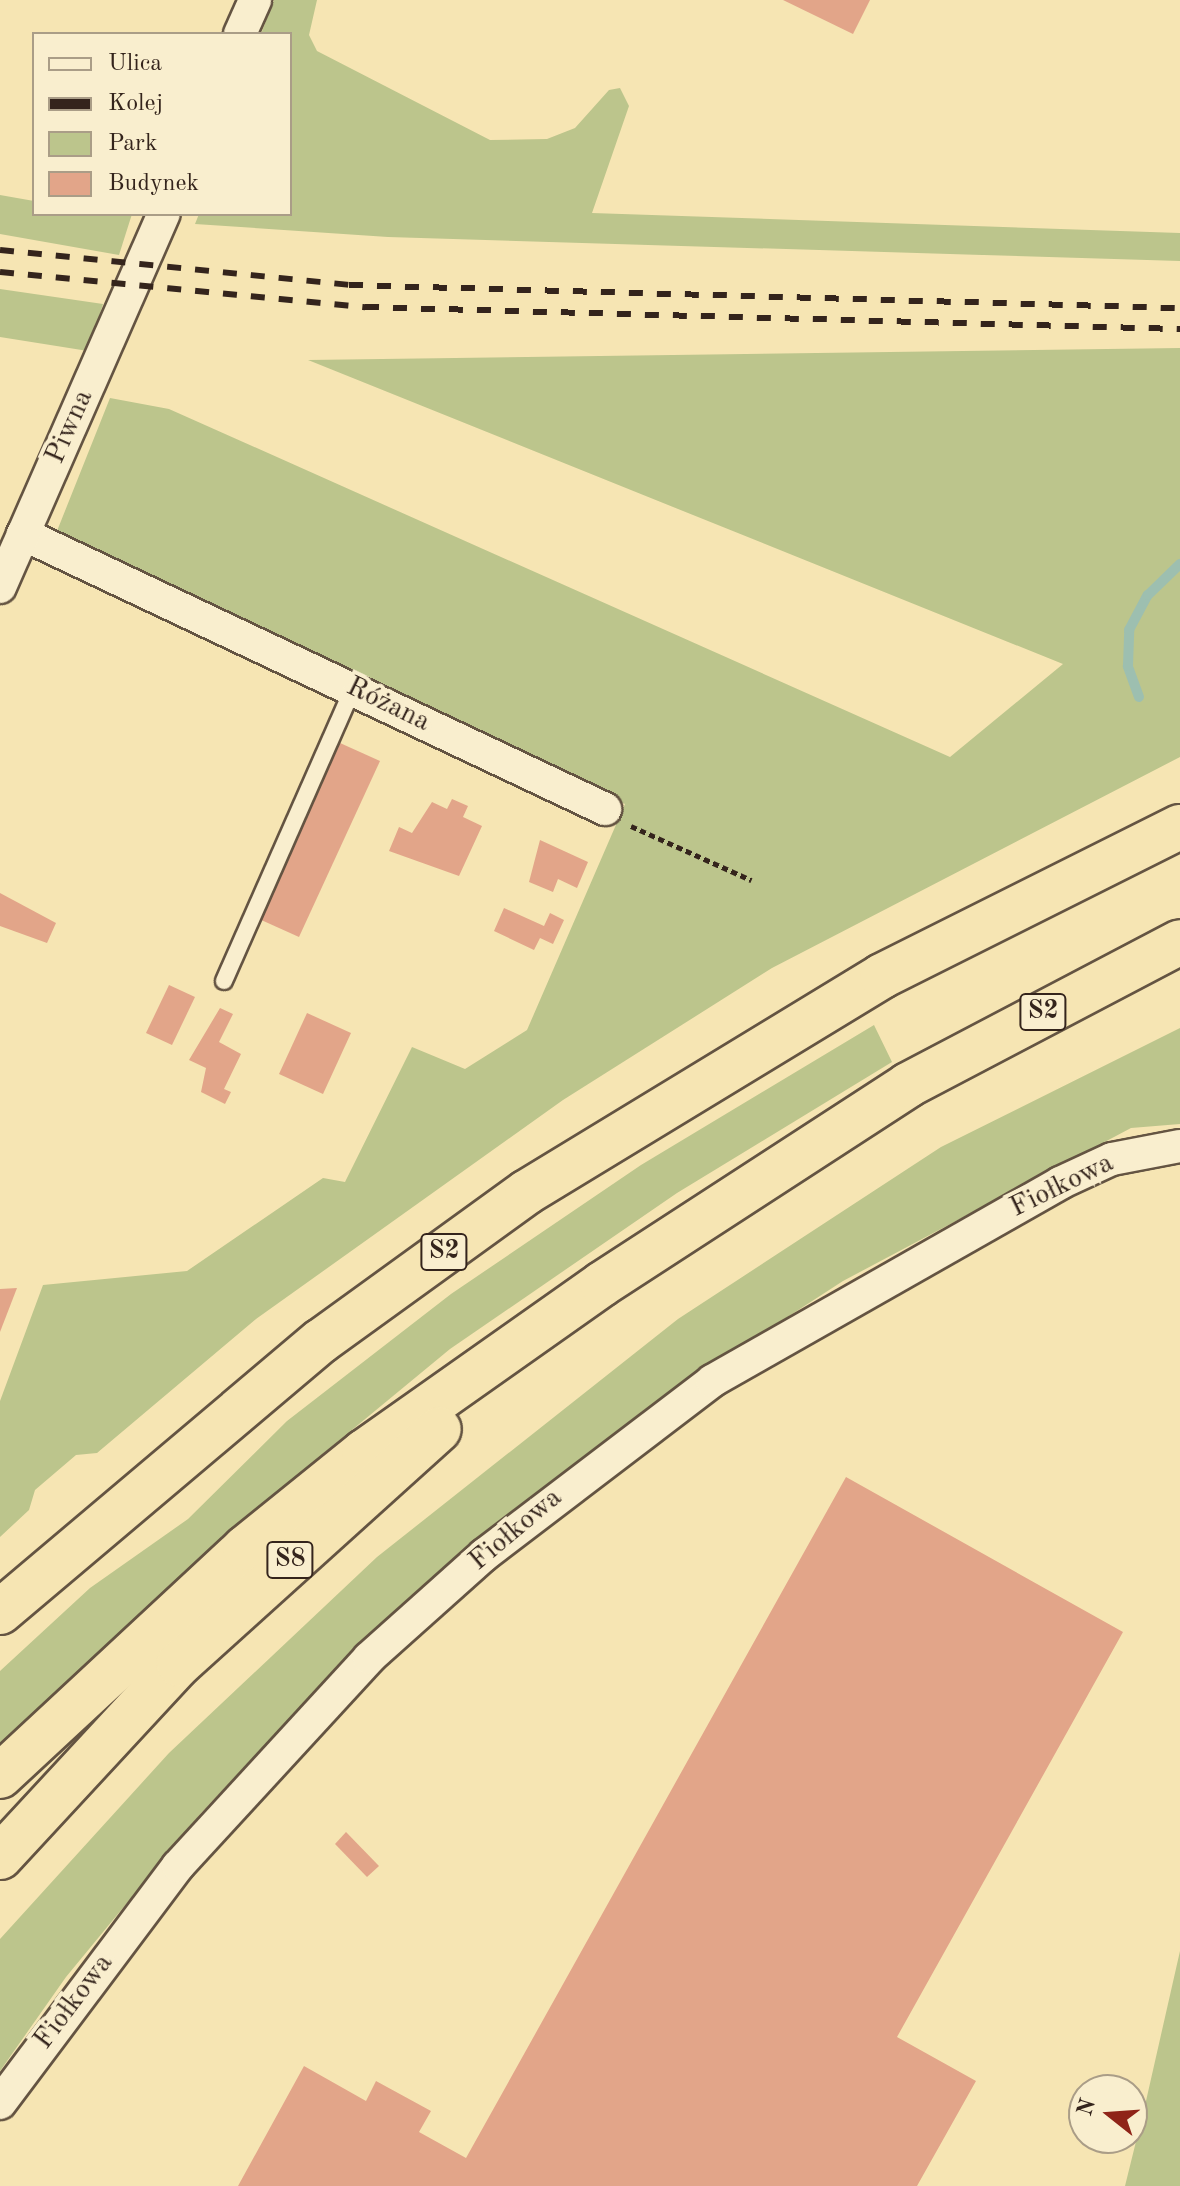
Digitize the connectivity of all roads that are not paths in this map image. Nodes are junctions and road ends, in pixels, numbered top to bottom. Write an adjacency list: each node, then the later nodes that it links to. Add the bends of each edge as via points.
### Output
1 (255, 0): 2 (street)
2 (241, 32)
3 (163, 216): 4 (street, Piwna)
4 (23, 534): 5 (street, Piwna); 6 (street, Różana)
5 (0, 587)
6 (353, 688): 7 (street, Różana); 10 (lane)
7 (605, 809)
8 (1180, 827): 13 (highway, S2, via 882,976 539,1184 321,1341)
9 (1180, 942): 12 (highway, S2, via 908,1085)
10 (224, 981)
11 (1180, 1146): 18 (street, Fiołkowa, via 1112,1159 1060,1183 712,1381 496,1546 369,1658 178,1866)
12 (602, 1284): 16 (highway, S2, via 364,1452 245,1548); 17 (highway, S8, via 262,1584 94,1749)
13 (135, 1493): 14 (highway); 15 (highway, S2)
14 (0, 1612)
15 (0, 1634)
16 (0, 1776)
17 (0, 1857)
18 (0, 2103)

